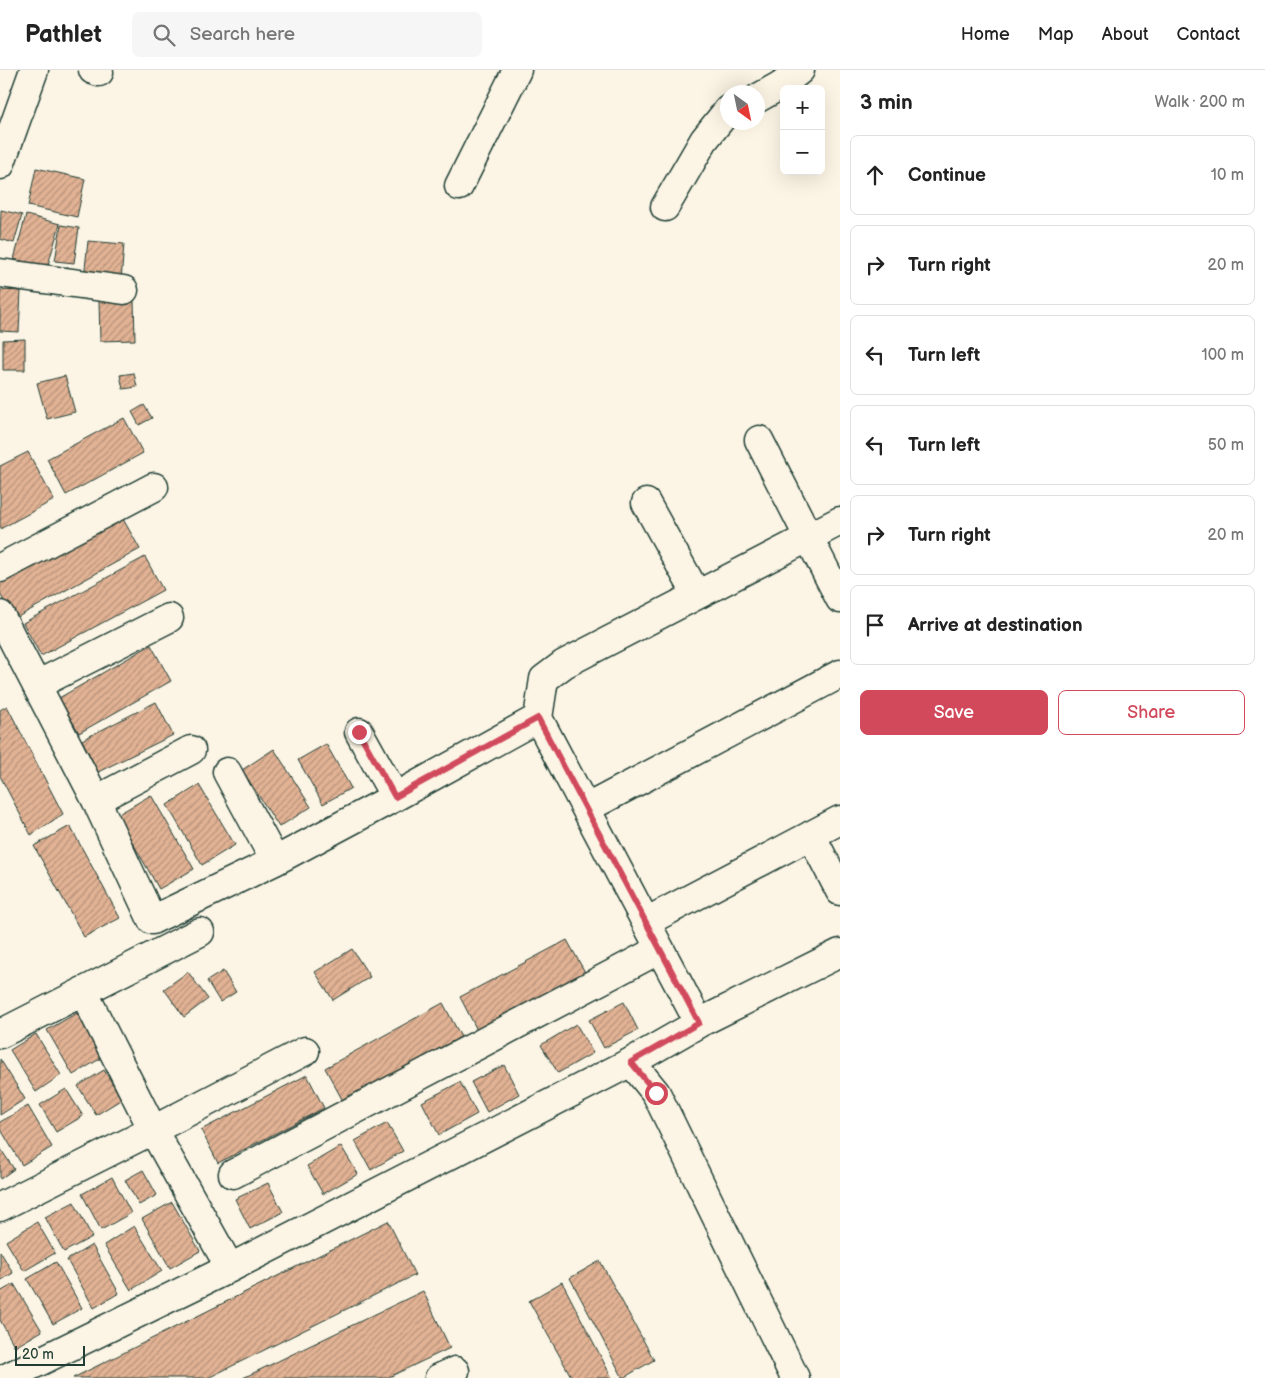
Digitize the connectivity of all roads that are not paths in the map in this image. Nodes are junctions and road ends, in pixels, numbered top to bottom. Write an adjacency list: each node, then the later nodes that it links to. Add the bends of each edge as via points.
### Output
1 (34, 70): 6 (street)
2 (517, 70): 7 (street)
3 (800, 70): 4 (street)
4 (765, 94)
5 (720, 120): 8 (street, via 704,140)
6 (0, 163)
7 (460, 186)
8 (665, 207)
9 (0, 273): 10 (street)
10 (124, 290)
11 (760, 440): 15 (street)
12 (154, 487): 16 (street)
13 (646, 503): 17 (street)
14 (840, 521): 15 (street)
15 (809, 538): 17 (street); 18 (street)
16 (0, 568)
17 (696, 595): 23 (street, via 564,664 544,679)
18 (840, 600)
19 (0, 615): 22 (street)
20 (169, 618): 22 (street)
21 (840, 674): 29 (street)
22 (38, 685): 28 (street)
23 (538, 718): 27 (street); 29 (street)
24 (359, 732): 27 (street)
25 (191, 750): 28 (street)
26 (227, 772): 32 (street)
27 (395, 797): 32 (street)
28 (96, 800): 32 (street, via 152,920)
29 (587, 808): 34 (street)
30 (840, 820): 31 (street)
31 (811, 835): 33 (street); 34 (street)
32 (275, 861)
33 (840, 891)
34 (646, 922): 36 (street)
35 (200, 932): 38 (street)
36 (660, 949): 39 (street); 44 (street)
37 (840, 953): 39 (street)
38 (83, 991): 40 (street); 43 (street)
39 (699, 1023): 42 (street)
40 (0, 1034)
41 (305, 1051): 43 (street)
42 (631, 1062): 46 (street); 48 (street, via 656,1093)
43 (153, 1130): 45 (street); 46 (street)
44 (233, 1174)
45 (0, 1206)
46 (230, 1268): 47 (street)
47 (6, 1378)
48 (796, 1378)

